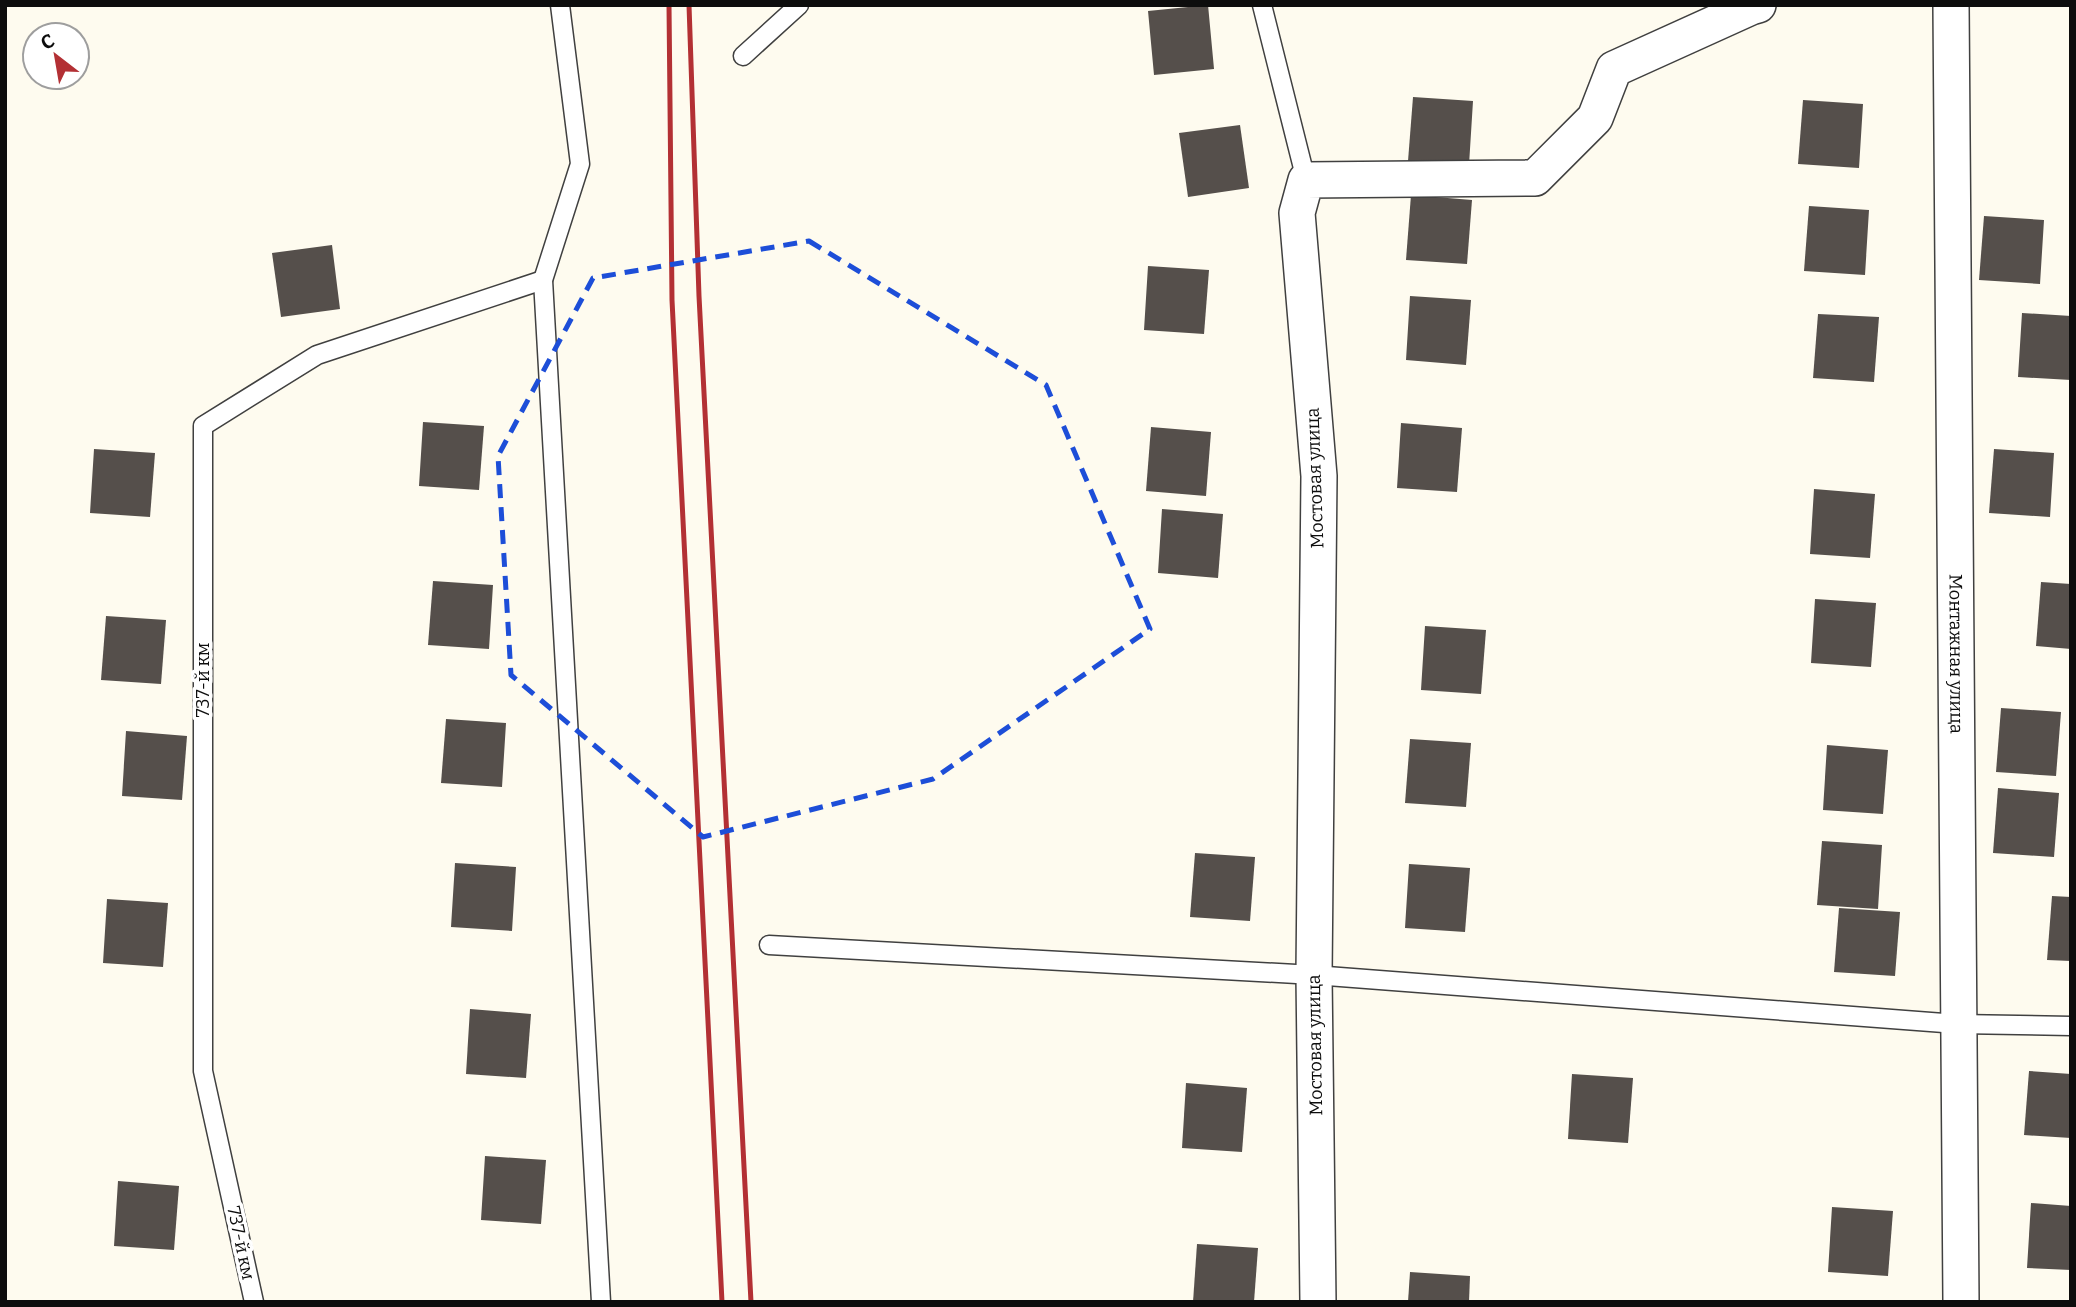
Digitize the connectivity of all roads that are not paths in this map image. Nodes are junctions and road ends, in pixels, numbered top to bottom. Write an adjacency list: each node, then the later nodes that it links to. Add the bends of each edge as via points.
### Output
1 (560, 5): 8 (lane, via 580,164)
2 (799, 5): 6 (lane)
3 (1262, 5): 7 (lane)
4 (1758, 5): 7 (street, via 1614,69 1595,118 1535,178)
5 (1951, 5): 11 (street, Монтажная улица)
6 (743, 56)
7 (1306, 180): 10 (street, Мостовая улица, via 1297,213 1319,476)
8 (543, 280): 13 (lane, 737-й км, via 317,355 203,426 203,1071); 14 (lane)
9 (769, 945): 10 (lane)
10 (1314, 975): 11 (lane); 15 (street, Мостовая улица)
11 (1957, 1024): 12 (lane); 16 (street, Монтажная улица)
12 (2071, 1026)
13 (254, 1302)
14 (601, 1302)
15 (1318, 1302)
16 (1961, 1302)

